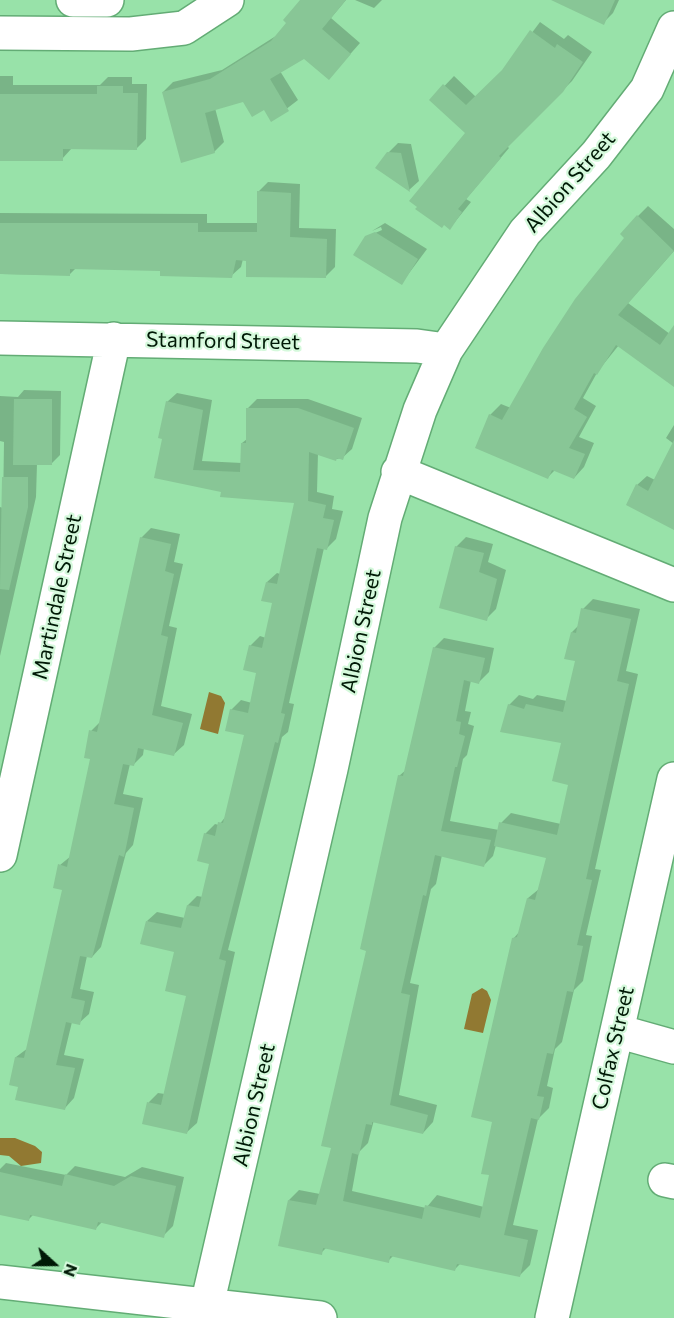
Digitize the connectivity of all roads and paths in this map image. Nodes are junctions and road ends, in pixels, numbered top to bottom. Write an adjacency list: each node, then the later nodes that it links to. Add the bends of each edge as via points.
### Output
1 (73, 0): 2 (street)
2 (107, 0)
3 (227, 0): 5 (street, via 184,28 131,34)
4 (674, 28): 8 (street, Albion Street, via 647,89 596,155 525,232)
5 (0, 33)
6 (0, 338): 7 (street, Stamford Street)
7 (114, 339): 8 (street, Stamford Street, via 417,346); 12 (street, Martindale Street)
8 (446, 350): 9 (street, Albion Street)
9 (398, 472): 10 (street); 16 (street, Albion Street)
10 (674, 585)
11 (674, 779): 13 (street, Colfax Street)
12 (0, 855)
13 (617, 1031): 14 (street); 18 (street, Colfax Street)
14 (674, 1047)
15 (0, 1282): 16 (street)
16 (207, 1305): 17 (street)
17 (320, 1318)
18 (552, 1318)

